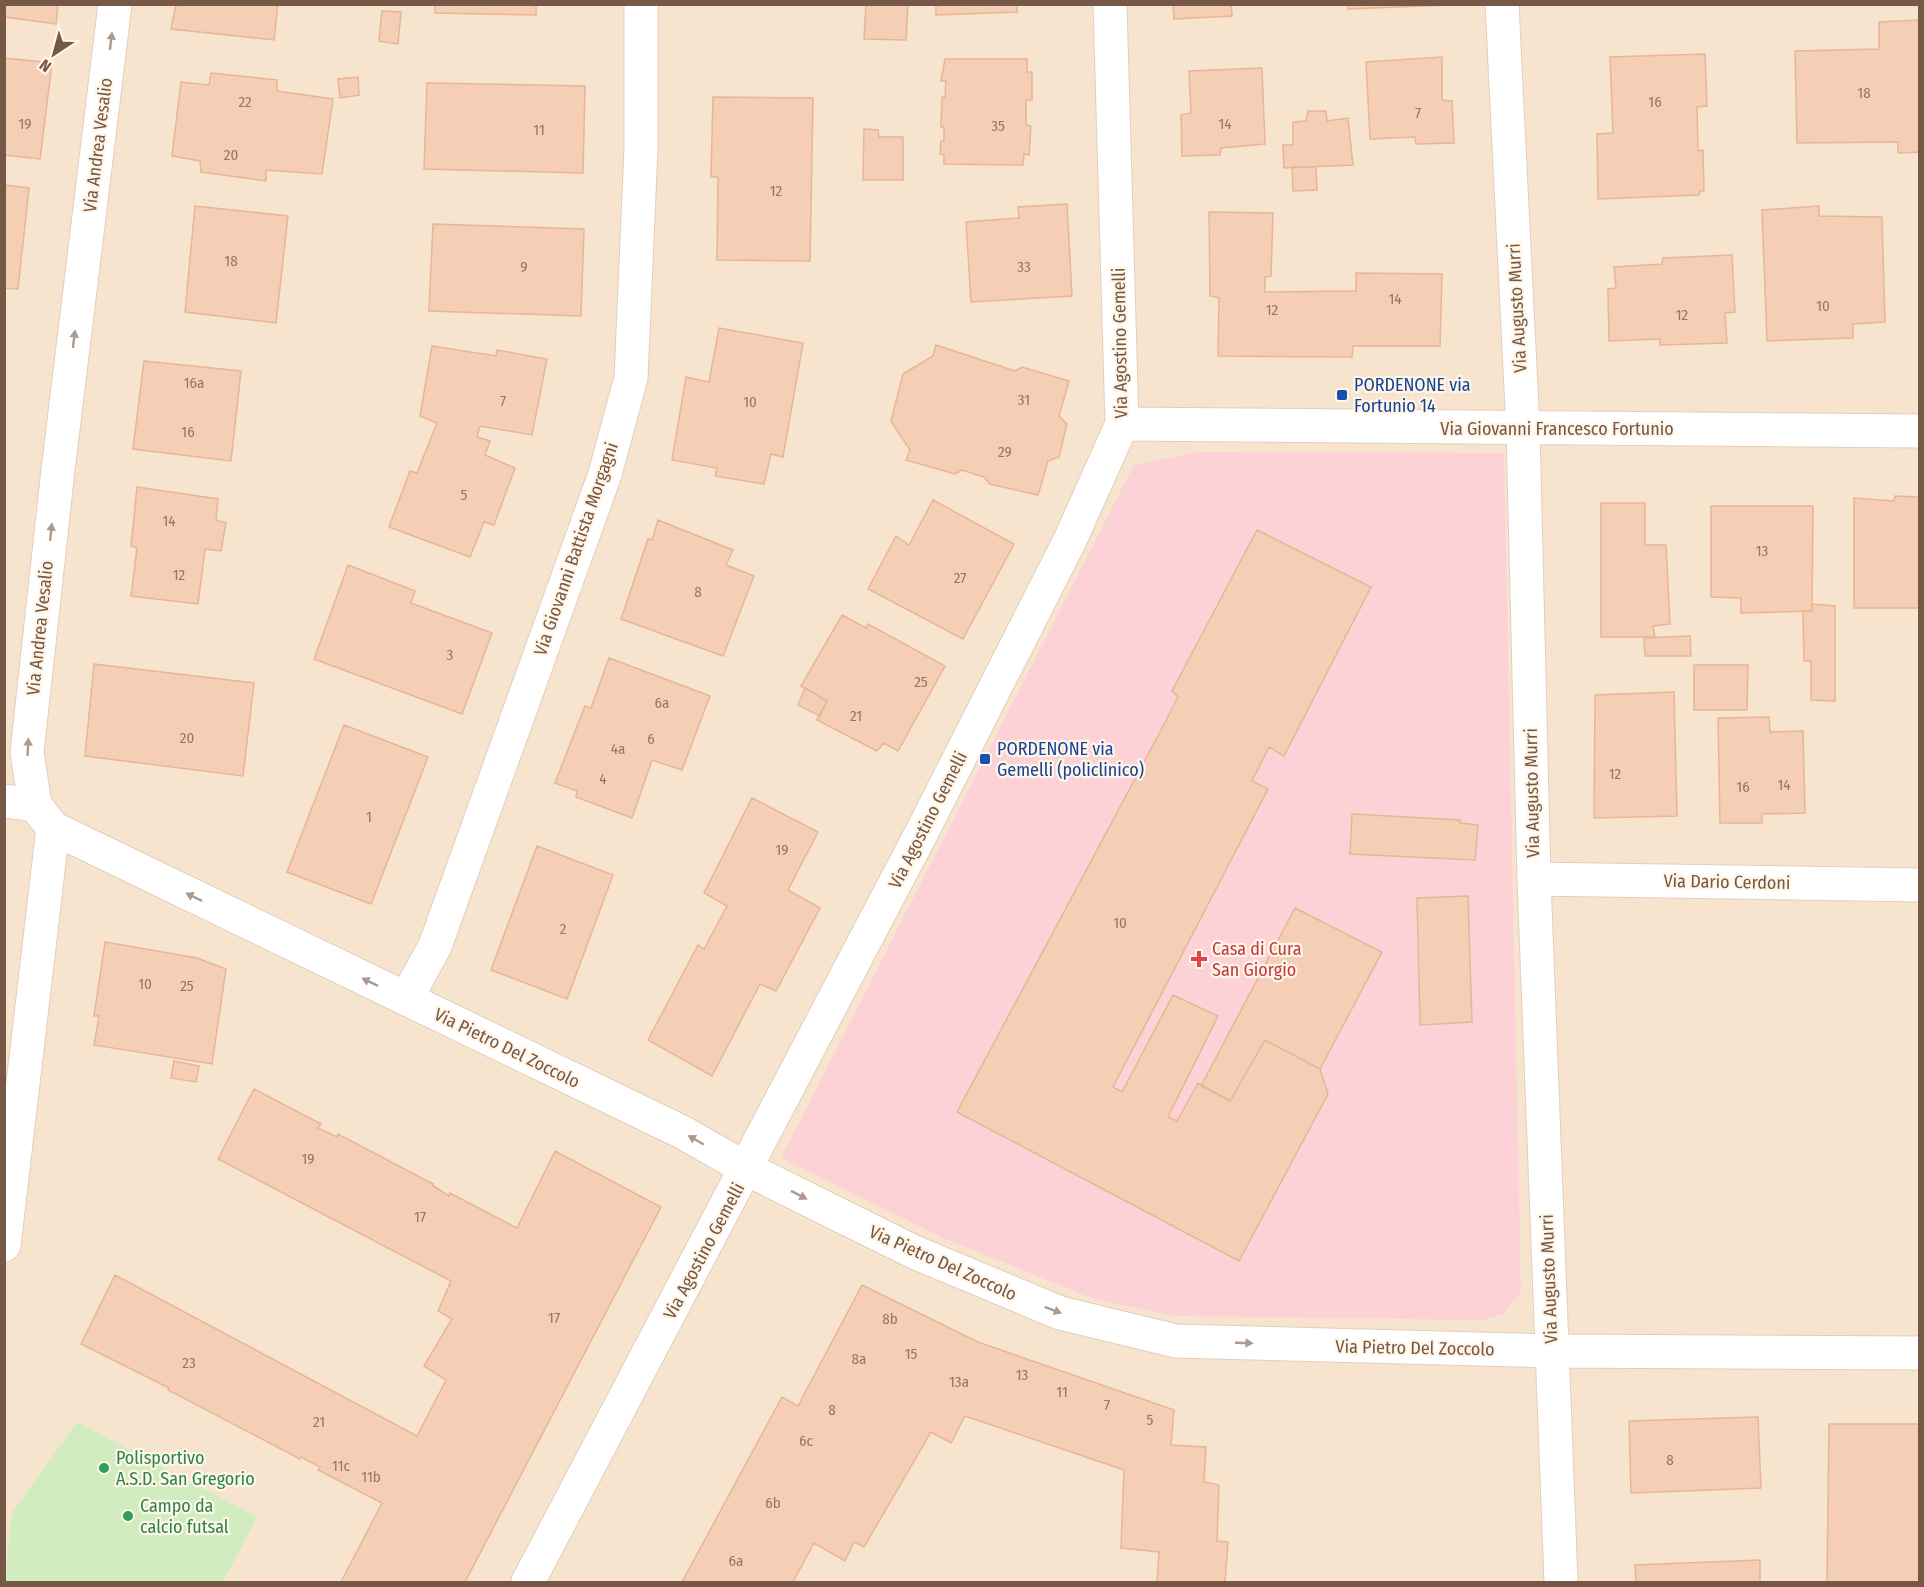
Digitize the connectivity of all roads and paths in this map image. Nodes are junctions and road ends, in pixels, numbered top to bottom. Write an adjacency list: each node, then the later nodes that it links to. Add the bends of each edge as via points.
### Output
1 (115, 4): 8 (street, Via Andrea Vesalio, one-way to 1, via 27,752 57,470)
2 (641, 4): 11 (street, Via Giovanni Battista Morgagni, via 640,171 631,378 605,474 435,946)
3 (1110, 4): 5 (street, Via Agostino Gemelli)
4 (1502, 4): 6 (street, Via Augusto Murri)
5 (1122, 424): 6 (street, Via Giovanni Francesco Fortunio); 12 (street, Via Agostino Gemelli, via 1070,540)
6 (1523, 429): 7 (street, Via Giovanni Francesco Fortunio); 9 (street, Via Augusto Murri)
7 (1920, 431)
8 (31, 811): 11 (street, Via Pietro Del Zoccolo, one-way to 8); 13 (street, Via Andrea Vesalio)
9 (1534, 879): 10 (street, Via Dario Cerdoni); 14 (street, Via Augusto Murri)
10 (1920, 885)
11 (406, 999): 12 (street, Via Pietro Del Zoccolo, one-way to 11, via 682,1131)
12 (747, 1169): 14 (street, Via Pietro Del Zoccolo, one-way to 14, via 914,1252 1060,1313 1176,1341); 16 (street, Via Agostino Gemelli)
13 (4, 1245)
14 (1552, 1351): 15 (street, Via Pietro Del Zoccolo); 17 (street, Via Augusto Murri)
15 (1920, 1353)
16 (528, 1582)
17 (1561, 1582)

